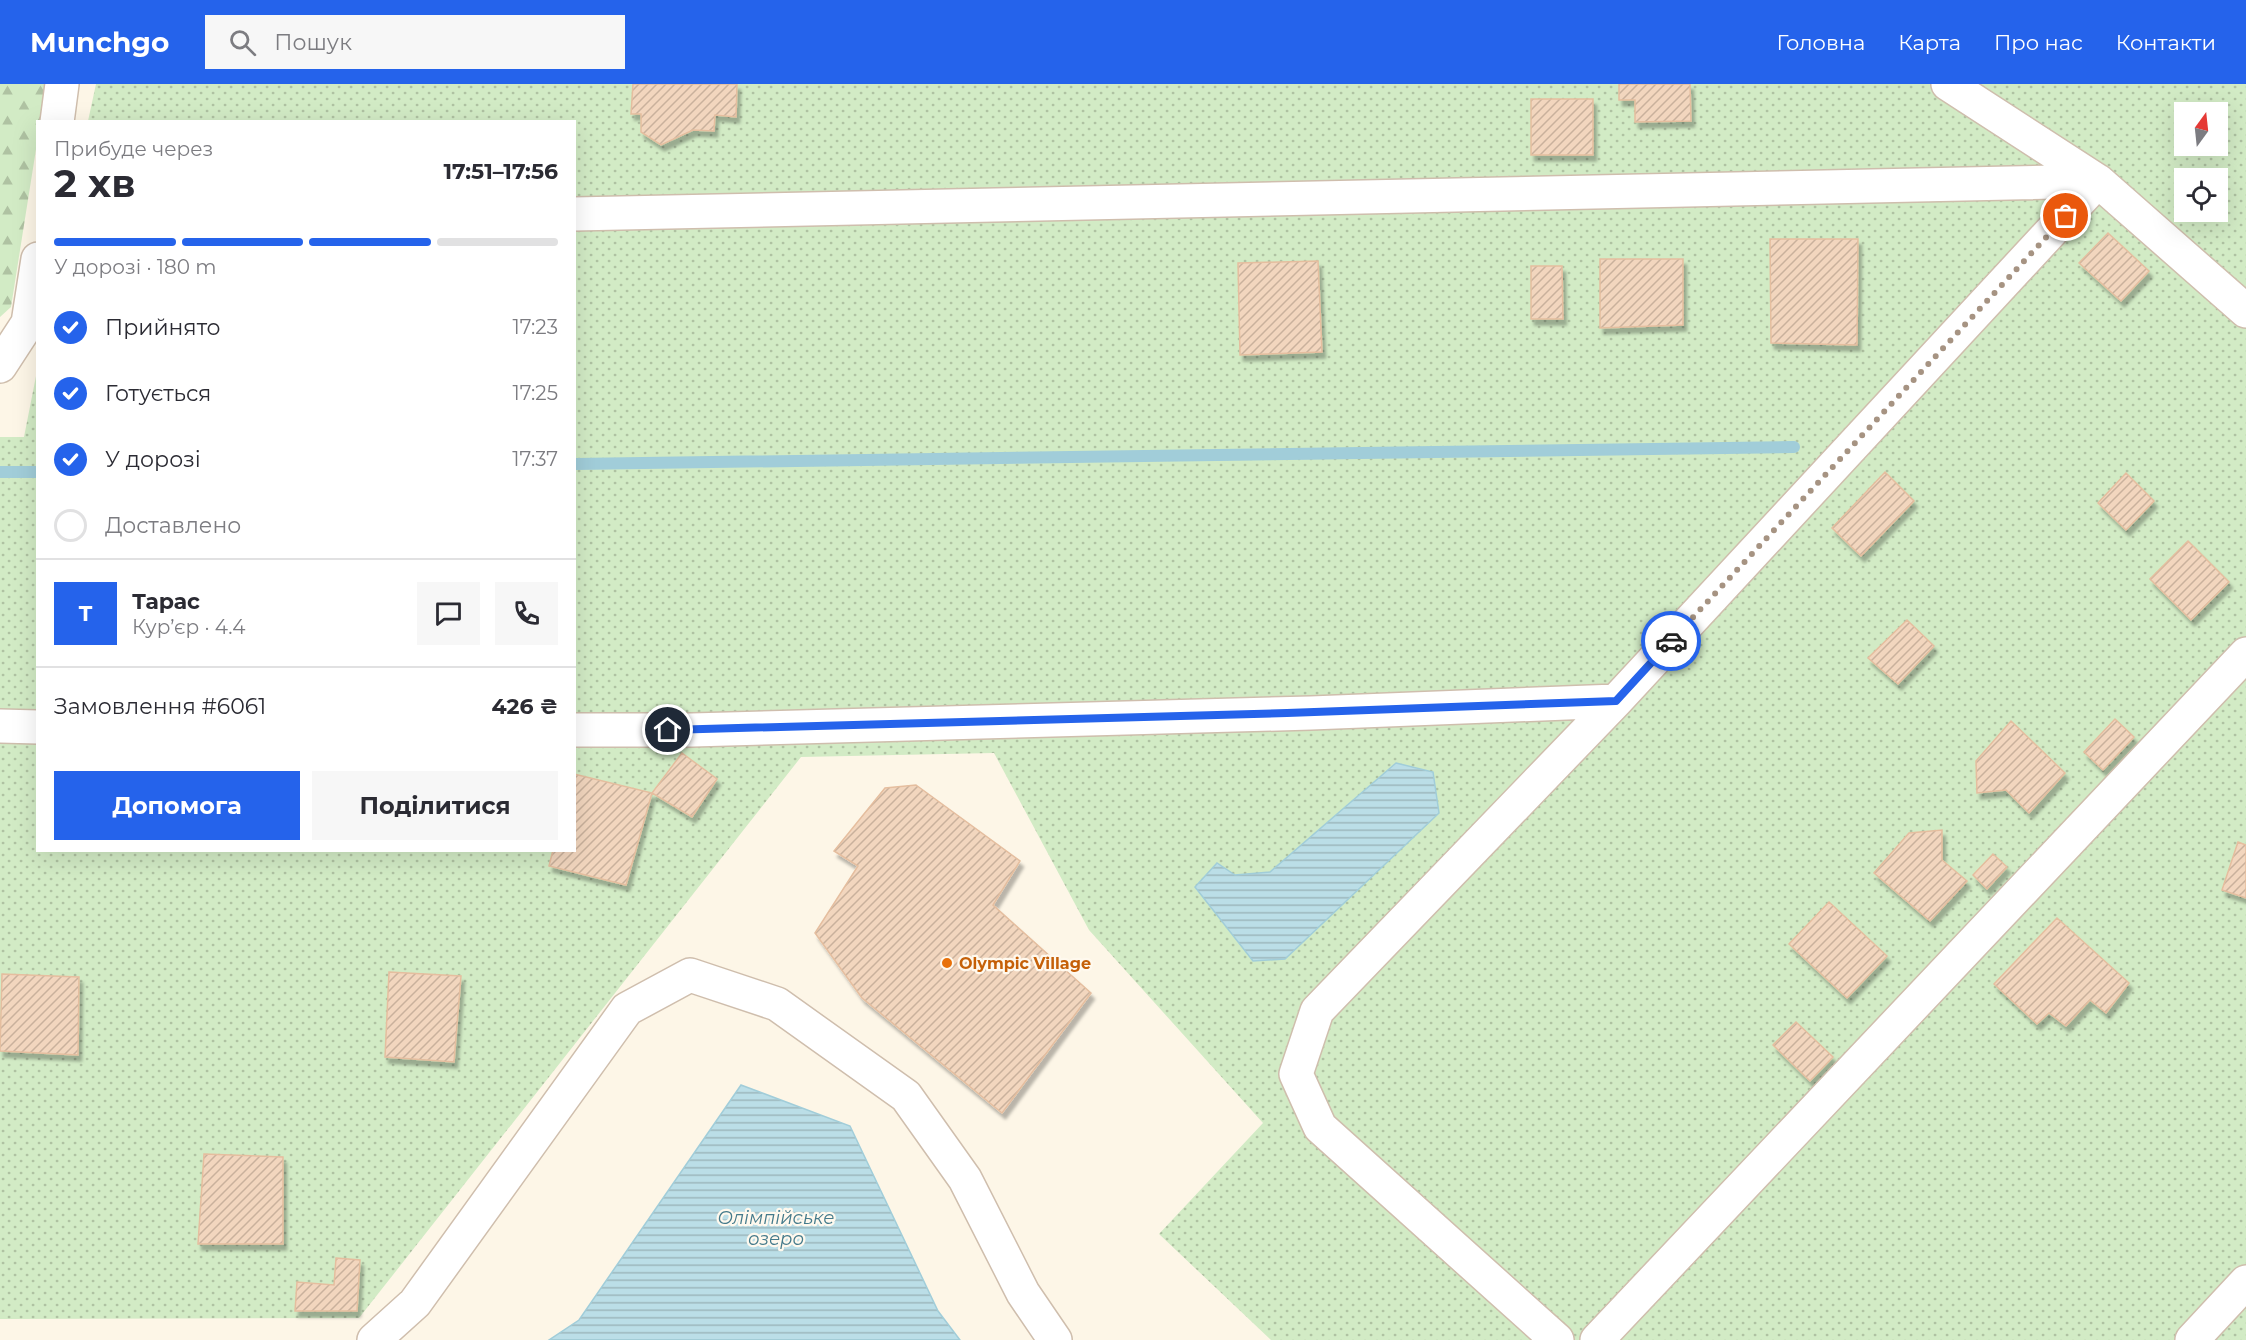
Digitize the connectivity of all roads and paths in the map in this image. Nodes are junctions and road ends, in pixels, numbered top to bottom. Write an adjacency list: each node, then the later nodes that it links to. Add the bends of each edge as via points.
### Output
1 (62, 84): 3 (street)
2 (1948, 84): 4 (street)
3 (57, 120)
4 (2098, 181): 5 (street); 7 (street); 10 (street)
5 (576, 214)
6 (36, 272): 8 (street, via 28,323)
7 (2246, 310)
8 (0, 366)
9 (2246, 654): 18 (street)
10 (1616, 701): 13 (street, via 716,730); 17 (street, via 1317,1011 1296,1074 1320,1127)
11 (0, 726): 12 (street)
12 (36, 727)
13 (576, 730)
14 (2246, 1282): 19 (street)
15 (374, 1340): 16 (street, via 415,1303 627,1009 690,975 777,1005 906,1096 965,1179 1023,1293)
16 (1055, 1340)
17 (1557, 1340)
18 (1598, 1340)
19 (2192, 1340)

